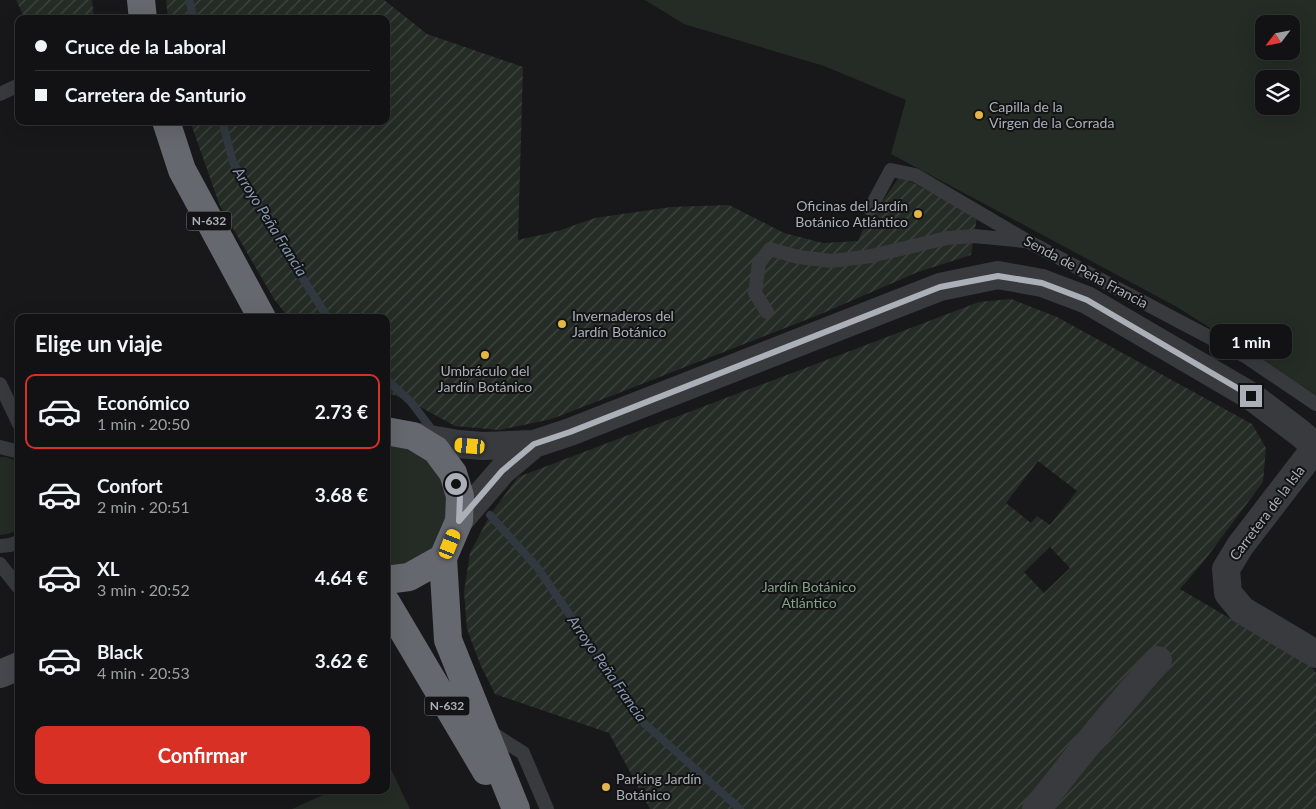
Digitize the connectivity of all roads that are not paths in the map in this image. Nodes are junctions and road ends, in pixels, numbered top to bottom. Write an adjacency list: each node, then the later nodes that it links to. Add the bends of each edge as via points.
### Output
1 (141, 0): 2 (highway)
2 (143, 15)
3 (15, 87): 4 (lane)
4 (0, 94)
5 (167, 125): 9 (highway, N-632, via 182,170)
6 (870, 209): 7 (lane, Senda de Peña Francia, via 891,170 915,175)
7 (1029, 242): 8 (lane, via 974,236 947,238 871,256 832,261 798,257 770,249 759,264 755,292); 11 (lane, Senda de Peña Francia, via 1245,356)
8 (767, 312)
9 (260, 314)
10 (0, 384): 12 (lane)
11 (1316, 404)
12 (15, 416)
13 (390, 432): 14 (highway, N-632)
14 (413, 436): 15 (street, via 483,446); 19 (highway, N-632, via 436,450 453,473 460,496)
15 (534, 444): 17 (street, via 940,287 998,276 1042,283 1087,300 1251,396); 19 (street, via 502,471)
16 (0, 447): 18 (lane)
17 (1316, 447): 27 (street, Carretera de la Isla, via 1226,569 1228,593 1242,610)
18 (15, 451)
19 (459, 521): 22 (highway, N-632)
20 (15, 543): 21 (lane)
21 (0, 546)
22 (443, 558): 24 (highway, via 409,577); 31 (highway, N-632, via 448,640)
23 (1, 566): 25 (lane)
24 (390, 579)
25 (15, 583)
26 (390, 609): 32 (highway, N-632)
27 (1316, 654)
28 (1158, 660): 35 (street)
29 (15, 668): 30 (street)
30 (0, 674)
31 (483, 727): 33 (highway, N-632); 34 (lane, via 523,753)
32 (508, 809)
33 (516, 809)
34 (547, 809)
35 (1036, 809)

